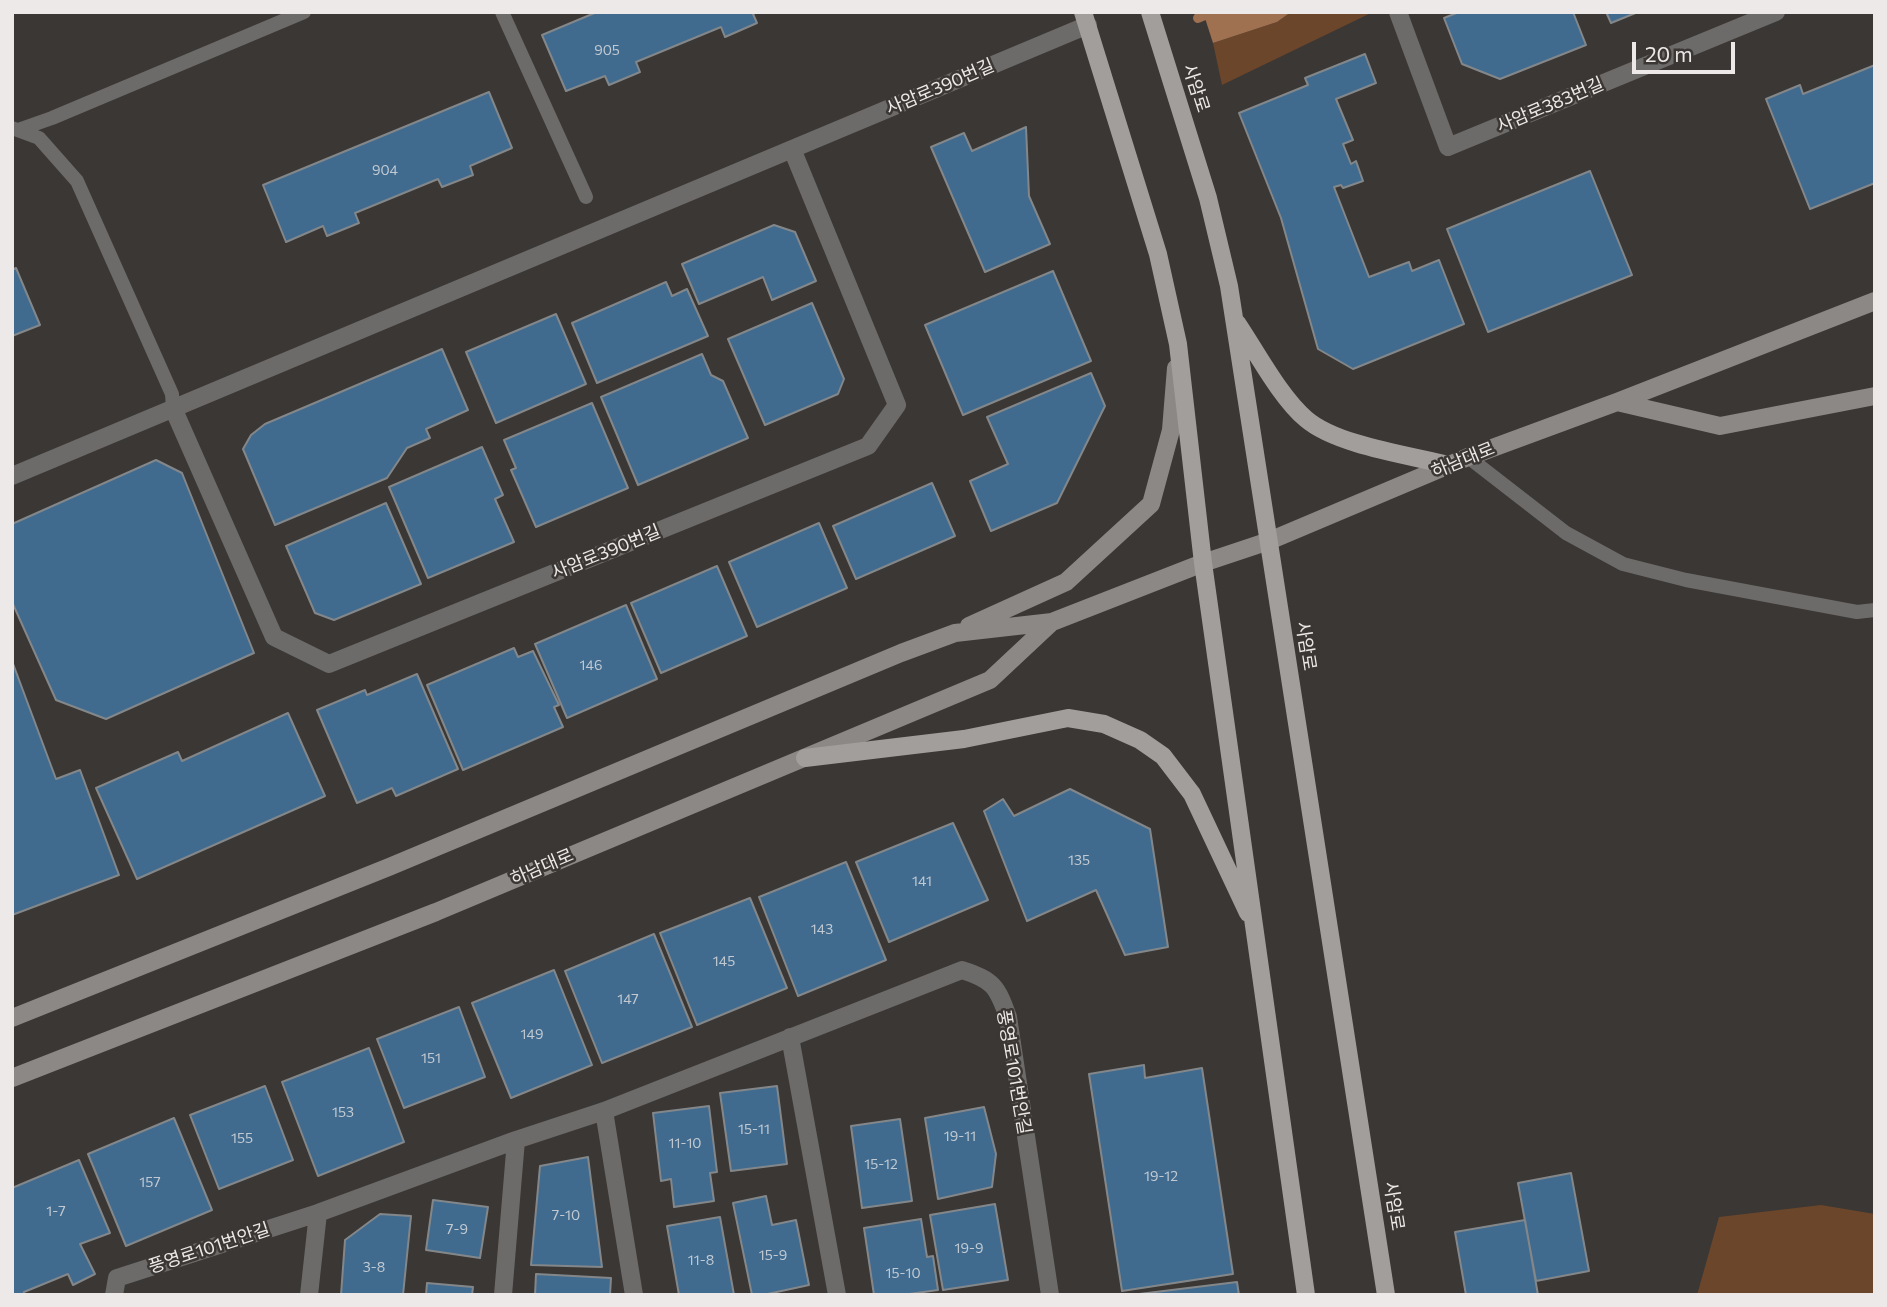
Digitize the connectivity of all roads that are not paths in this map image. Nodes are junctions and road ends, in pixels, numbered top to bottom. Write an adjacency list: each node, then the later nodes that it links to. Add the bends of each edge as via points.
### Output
1 (304, 12): 8 (lane, via 52,118)
2 (502, 12): 10 (lane)
3 (1150, 12): 12 (main road, 사암로, via 1208,198)
4 (1776, 12): 7 (street, 사암로383번길)
5 (1400, 17): 7 (street, 사암로383번길, via 1448,147)
6 (1086, 19): 9 (street, 사암로390번길); 13 (main road, via 1158,254)
7 (1738, 19)
8 (15, 129): 16 (lane, via 39,138 77,181 172,394)
9 (792, 149): 16 (street, 사암로390번길); 16 (street, 사암로390번길, via 897,405 868,446 329,664 274,637)
10 (586, 197)
11 (1875, 301): 15 (main road, 하남대로)
12 (1234, 318): 18 (main road, via 1288,400 1322,431); 20 (main road, 사암로)
13 (1178, 344): 21 (main road); 24 (main road, via 1171,430 1151,504 1066,582)
14 (1875, 396): 15 (main road, via 1720,426)
15 (1617, 402): 17 (main road, 하남대로)
16 (173, 408): 19 (street, 사암로390번길)
17 (1468, 457): 18 (main road, 하남대로); 22 (lane, via 1566,533 1623,564 1857,612)
18 (1448, 465): 20 (main road, 하남대로)
19 (12, 476)
20 (1269, 541): 21 (main road, 하남대로); 40 (main road, 사암로)
21 (1203, 563): 23 (main road, 하남대로); 26 (main road)
22 (1875, 610)
23 (1052, 622): 24 (main road, 하남대로); 25 (main road, 하남대로, via 990,680)
24 (955, 633): 27 (main road, 하남대로)
25 (805, 758): 26 (main road, via 964,739 1068,718 1104,724 1163,756 1192,794); 29 (main road, 하남대로, via 436,912)
26 (1255, 929): 39 (main road)
27 (12, 1018)
28 (790, 1037): 30 (street, 풍영로101번안길); 37 (street); 38 (street, 풍영로101번안길, via 962,970 984,978 1000,994 1007,1017)
29 (12, 1078)
30 (604, 1111): 31 (street, 풍영로101번안길); 36 (street)
31 (516, 1140): 32 (street, 풍영로101번안길); 35 (street)
32 (318, 1213): 33 (street, 풍영로101번안길, via 117,1278); 34 (street)
33 (114, 1295)
34 (309, 1295)
35 (503, 1295)
36 (634, 1295)
37 (836, 1295)
38 (1050, 1295)
39 (1306, 1295)
40 (1386, 1295)

